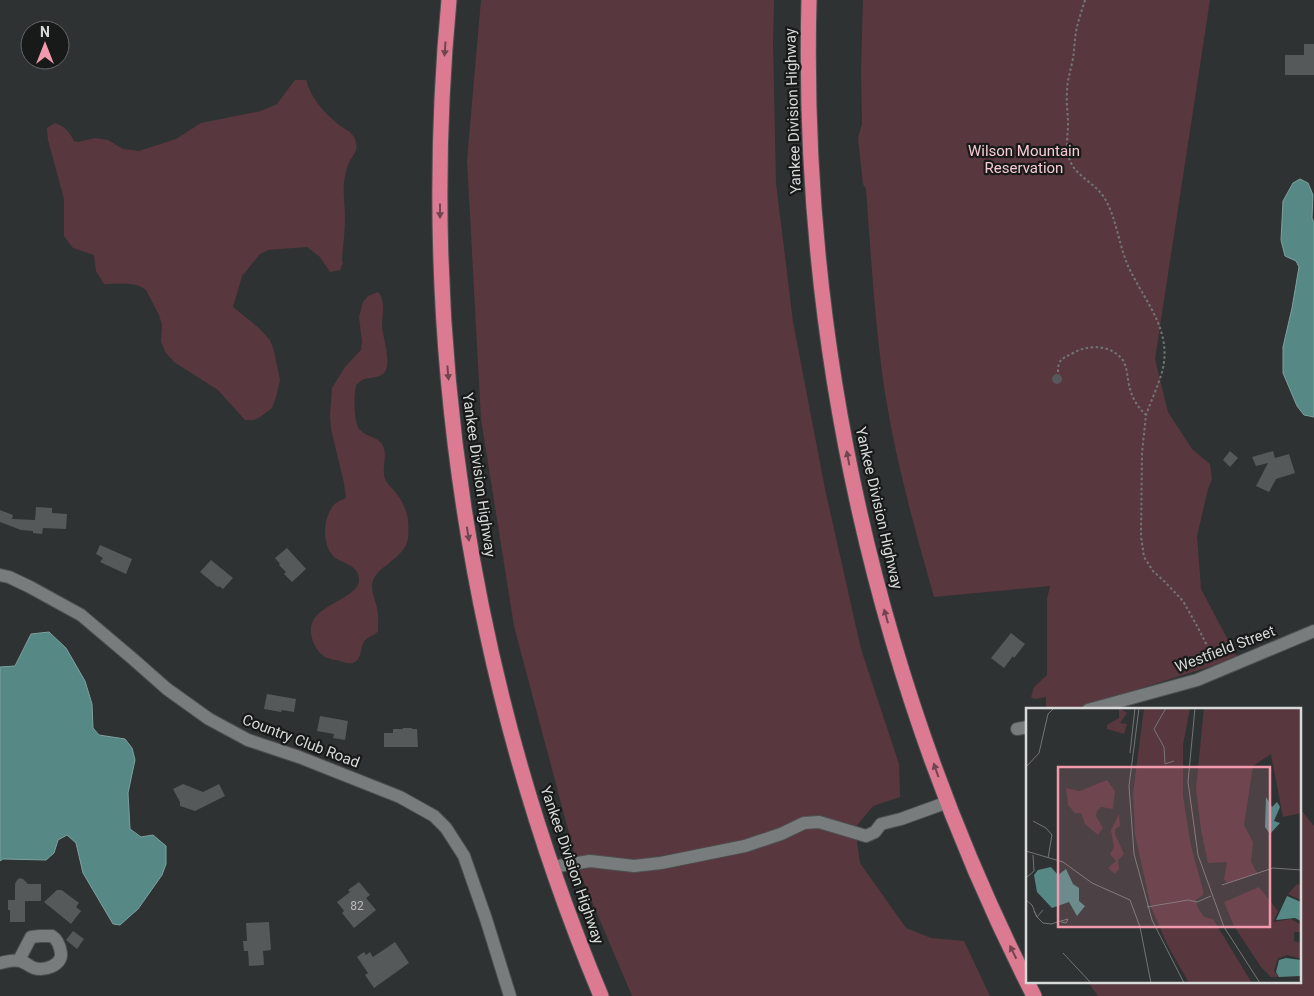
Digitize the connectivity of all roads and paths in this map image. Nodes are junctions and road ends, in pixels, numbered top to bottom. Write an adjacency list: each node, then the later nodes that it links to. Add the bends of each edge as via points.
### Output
1 (449, 0): 11 (highway, Yankee Division Highway, one-way to 11, via 442,111 440,224 444,332 454,436 470,547 489,644 515,746)
2 (809, 0): 10 (highway, Yankee Division Highway, one-way to 2, via 908,691 885,611 841,423 815,219 808,95)
3 (1086, 0): 5 (path, via 1078,22 1073,62 1068,75 1068,154 1078,174 1100,190 1106,200 1130,270 1158,320 1164,357 1162,372)
4 (1058, 372): 5 (path, via 1059,362 1080,349 1089,346 1112,352 1122,359 1135,403)
5 (1146, 415): 8 (path, via 1142,453 1141,536 1144,558 1183,601)
6 (0, 575): 16 (street, Country Club Road, via 30,587 81,615 166,689 209,719 248,740 400,797 434,816 464,856)
7 (1314, 631): 8 (street, Westfield Street)
8 (1220, 671): 9 (street, Westfield Street)
9 (1095, 708)
10 (948, 802): 11 (street, via 881,824 866,836 819,822 804,823 745,846 661,863 634,866 590,861); 14 (highway, Yankee Division Highway, one-way to 10, via 990,904)
11 (552, 867): 17 (highway, Yankee Division Highway)
12 (19, 960): 13 (street)
13 (0, 963)
14 (1026, 979)
15 (1028, 984): 18 (highway, Yankee Division Highway, one-way to 15)
16 (510, 996)
17 (601, 996)
18 (1034, 996)

